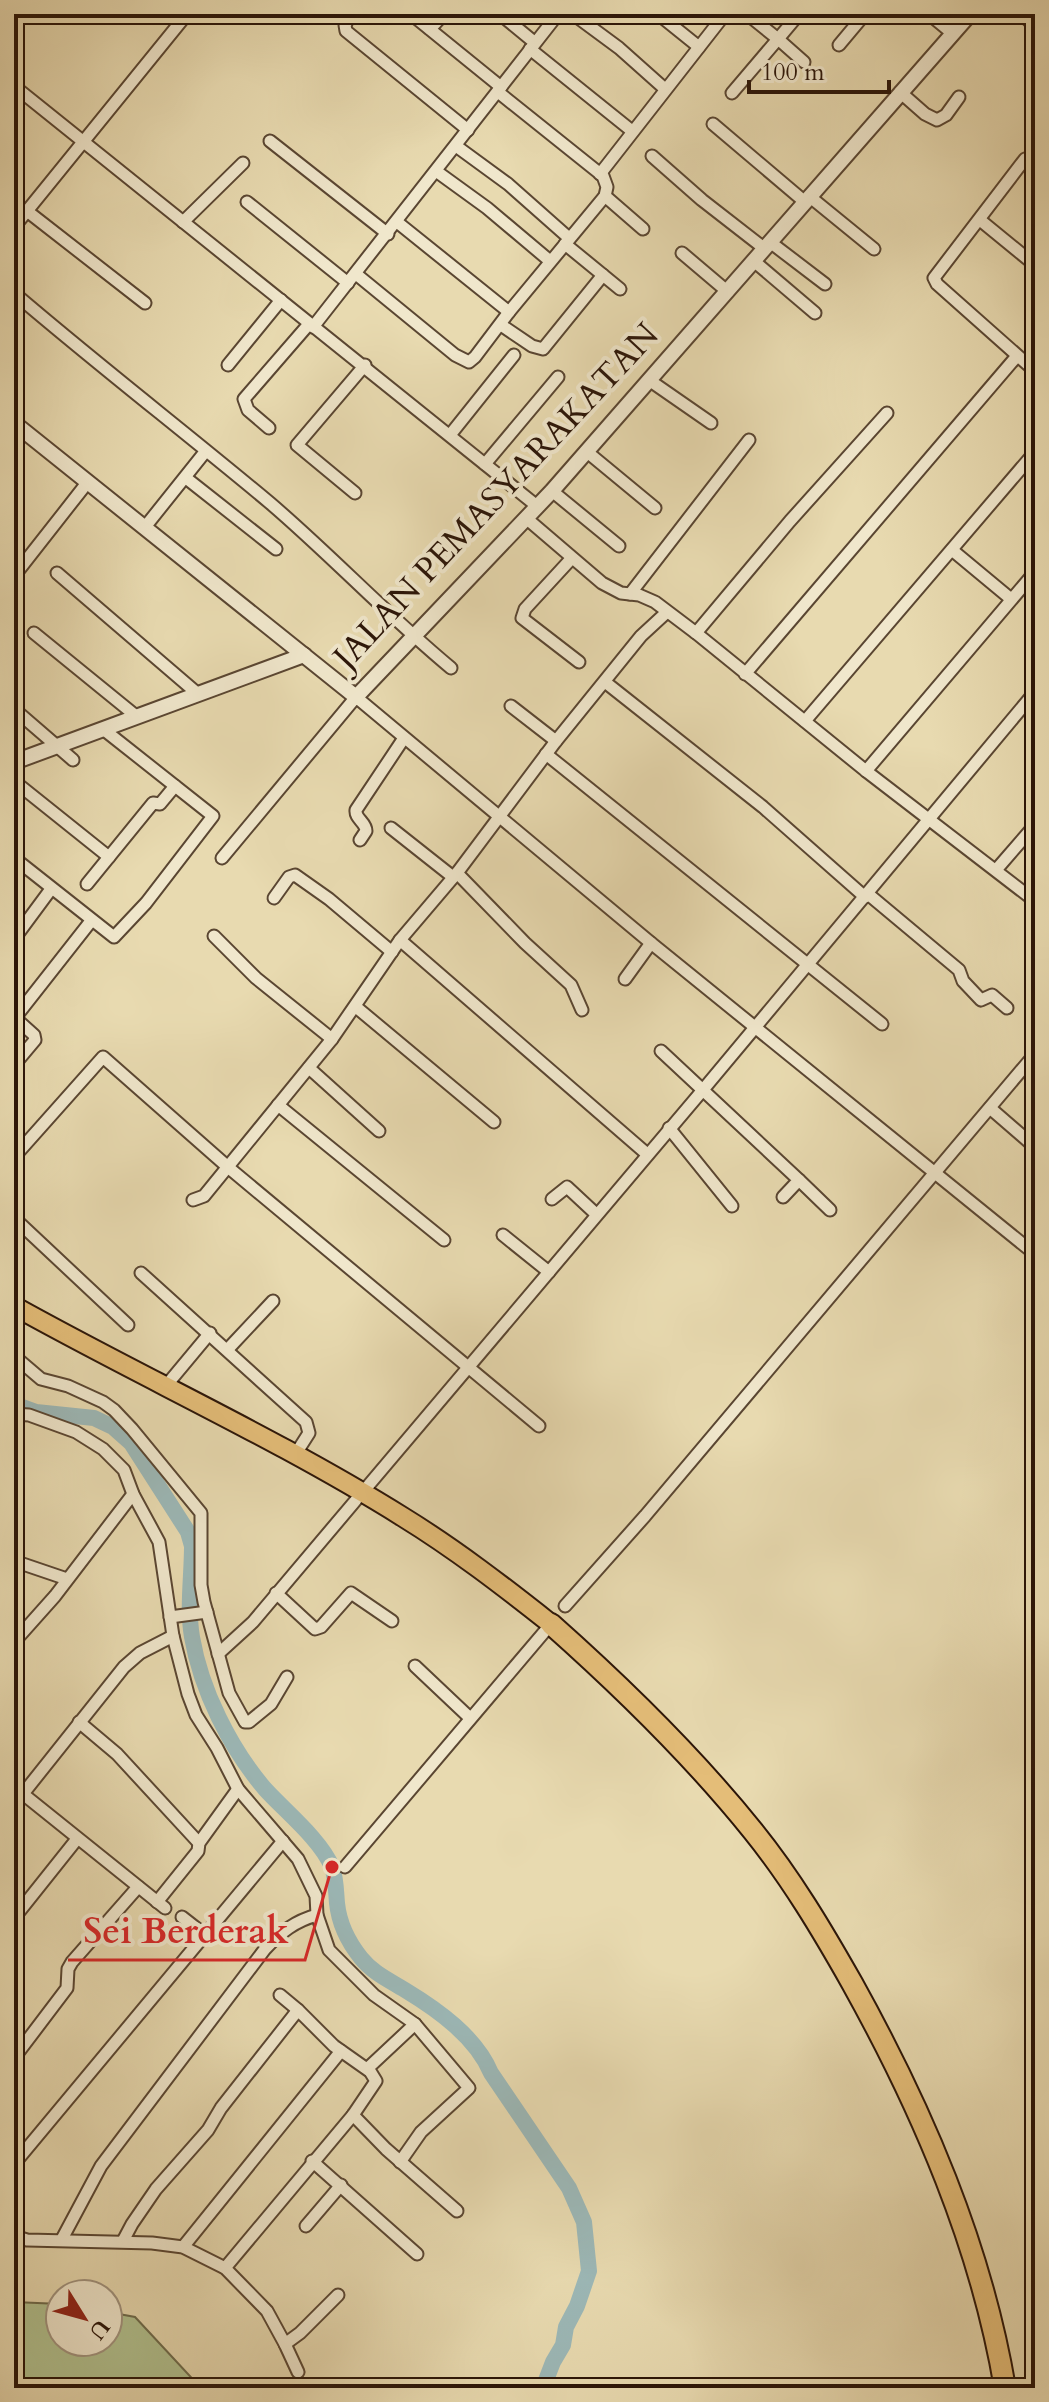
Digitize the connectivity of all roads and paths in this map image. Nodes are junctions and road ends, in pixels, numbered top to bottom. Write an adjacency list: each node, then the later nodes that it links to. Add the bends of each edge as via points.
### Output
1 (187, 14): 33 (street)
2 (351, 14): 31 (street, via 346,31)
3 (411, 14): 17 (street)
4 (444, 14): 17 (street)
5 (500, 14): 21 (street)
6 (558, 14): 21 (street)
7 (573, 14): 26 (street)
8 (658, 14): 22 (street)
9 (725, 14): 22 (street)
10 (747, 14): 19 (street)
11 (799, 14): 19 (street)
12 (865, 14): 20 (street)
13 (929, 14): 18 (street)
14 (970, 14): 18 (street, JALAN PEMASYARAKATAN)
15 (1022, 14): 16 (street)
16 (1035, 27)
17 (430, 29): 25 (street)
18 (952, 33): 27 (street, JALAN PEMASYARAKATAN)
19 (778, 39): 23 (street); 28 (street)
20 (839, 45)
21 (532, 46): 25 (street); 32 (street)
22 (699, 47): 26 (street)
23 (804, 62)
24 (14, 86): 33 (street)
25 (499, 89): 31 (street); 40 (street)
26 (665, 89): 32 (street)
27 (900, 92): 29 (street, via 937,120); 42 (street, JALAN PEMASYARAKATAN)
28 (732, 93)
29 (959, 97)
30 (713, 124): 42 (street)
31 (468, 130): 35 (street)
32 (632, 131): 40 (street)
33 (83, 140): 44 (street); 46 (street)
34 (270, 141): 50 (street)
35 (456, 146): 39 (street); 51 (street, via 508,184)
36 (652, 156): 52 (street)
37 (243, 163): 46 (street)
38 (1035, 163): 45 (street, via 1025,159)
39 (436, 171): 47 (street); 55 (street)
40 (600, 174): 41 (street, via 606,182)
41 (605, 196): 49 (street); 51 (street)
42 (807, 199): 52 (street, JALAN PEMASYARAKATAN); 53 (street)
43 (247, 202): 59 (street)
44 (27, 211): 48 (street); 65 (street)
45 (980, 220): 57 (street); 71 (street, via 934,281)
46 (183, 222): 64 (street)
47 (397, 222): 50 (street); 66 (street)
48 (14, 227)
49 (643, 229)
50 (388, 234): 59 (street)
51 (567, 241): 55 (street); 58 (street)
52 (767, 246): 56 (street, JALAN PEMASYARAKATAN); 60 (street)
53 (874, 249)
54 (682, 253): 62 (street)
55 (550, 261): 66 (street)
56 (755, 262): 62 (street, JALAN PEMASYARAKATAN); 67 (street)
57 (1035, 265)
58 (603, 275): 61 (street); 69 (street, via 543,349)
59 (352, 279): 68 (street); 69 (street, via 464,361 475,357)
60 (825, 284)
61 (620, 289)
62 (728, 292): 76 (street, JALAN PEMASYARAKATAN)
63 (14, 293): 84 (street)
64 (281, 300): 68 (street); 72 (street)
65 (145, 303)
66 (509, 312): 69 (street)
67 (815, 313)
68 (311, 325): 73 (street); 80 (street, via 244,399 248,410)
69 (501, 325)
70 (514, 355): 81 (street)
71 (1017, 356): 74 (street); 111 (street)
72 (228, 365)
73 (365, 365): 81 (street); 90 (street, via 297,445)
74 (1035, 371)
75 (558, 377): 86 (street)
76 (649, 380): 79 (street); 83 (street, JALAN PEMASYARAKATAN)
77 (887, 413): 106 (street)
78 (14, 423): 88 (street, JALAN PEMASYARAKATAN)
79 (711, 423)
80 (269, 428)
81 (450, 435): 86 (street)
82 (749, 440): 102 (street)
83 (586, 451): 89 (street, JALAN PEMASYARAKATAN); 92 (street)
84 (205, 452): 87 (street); 107 (street, via 314,542)
85 (1035, 452): 97 (street)
86 (485, 464): 91 (street)
87 (186, 478): 94 (street); 96 (street)
88 (87, 483): 94 (street, JALAN PEMASYARAKATAN); 101 (street)
89 (552, 491): 91 (street, JALAN PEMASYARAKATAN); 95 (street)
90 (355, 493)
91 (537, 506): 93 (street, JALAN PEMASYARAKATAN)
92 (655, 508)
93 (526, 518): 98 (street); 107 (street, JALAN PEMASYARAKATAN)
94 (145, 527): 108 (street, JALAN PEMASYARAKATAN)
95 (619, 546)
96 (276, 549)
97 (952, 550): 103 (street); 119 (street)
98 (571, 559): 102 (street, via 608,587); 109 (street, via 522,618)
99 (1035, 572): 103 (street)
100 (57, 573): 114 (street)
101 (14, 576)
102 (630, 594): 104 (street)
103 (1011, 599): 127 (street)
104 (667, 612): 106 (street); 112 (street)
105 (34, 633): 118 (street)
106 (696, 633): 111 (street)
107 (413, 636): 110 (street); 115 (street, JALAN PEMASYARAKATAN)
108 (304, 655): 114 (street); 115 (street, JALAN PEMASYARAKATAN)
109 (579, 662)
110 (451, 668)
111 (745, 674): 119 (street)
112 (605, 682): 122 (street); 143 (street)
113 (1035, 692): 131 (street)
114 (198, 694): 118 (street)
115 (356, 697): 121 (street); 137 (street)
116 (511, 706): 122 (street)
117 (14, 709): 123 (street)
118 (136, 716): 120 (street)
119 (805, 721): 127 (street)
120 (103, 729): 123 (street); 129 (street)
121 (404, 738): 130 (street); 134 (street, via 356,810 366,827)
122 (556, 741): 124 (street)
123 (57, 746): 125 (street); 126 (street)
124 (546, 754): 130 (street); 151 (street)
125 (73, 760)
126 (14, 762)
127 (866, 771): 131 (street)
128 (14, 781): 135 (street)
129 (175, 786): 135 (street, via 160,804 153,803); 145 (street, via 213,815 114,937)
130 (499, 816): 139 (street); 149 (street)
131 (929, 819): 138 (street); 143 (street)
132 (1035, 825): 138 (street)
133 (391, 828): 139 (street)
134 (360, 840)
135 (109, 857): 140 (street)
136 (14, 858): 141 (street)
137 (222, 858)
138 (996, 870): 142 (street)
139 (455, 875): 148 (street); 155 (street, via 571,985)
140 (87, 884)
141 (51, 889): 145 (street); 147 (street)
142 (1033, 894)
143 (866, 895): 151 (street); 154 (street, via 959,970 981,1000 992,995)
144 (274, 898): 150 (street, via 295,875)
145 (91, 921): 156 (street)
146 (214, 936): 159 (street, via 256,978)
147 (14, 939)
148 (400, 940): 150 (street); 171 (street)
149 (651, 943): 152 (street); 158 (street)
150 (392, 952): 153 (street)
151 (807, 965): 157 (street); 158 (street)
152 (625, 979)
153 (356, 1007): 159 (street); 167 (street)
154 (1007, 1008)
155 (582, 1010)
156 (14, 1018): 162 (street, via 35,1040)
157 (882, 1024)
158 (755, 1026): 164 (street); 174 (street)
159 (332, 1039): 163 (street)
160 (661, 1051): 164 (street)
161 (1035, 1054): 166 (street)
162 (14, 1065)
163 (309, 1068): 165 (street); 169 (street)
164 (702, 1091): 168 (street); 175 (street)
165 (278, 1105): 173 (street); 184 (street)
166 (990, 1108): 170 (street); 174 (street)
167 (494, 1122)
168 (669, 1128): 171 (street); 179 (street)
169 (379, 1131)
170 (1035, 1147)
171 (647, 1154): 181 (street)
172 (14, 1157): 173 (street, via 102,1057)
173 (227, 1166): 178 (street, via 204,1196); 195 (street)
174 (935, 1174): 185 (street); 206 (street)
175 (799, 1180): 176 (street); 180 (street)
176 (783, 1197)
177 (552, 1199): 181 (street, via 567,1187)
178 (193, 1200)
179 (732, 1206)
180 (830, 1210)
181 (596, 1214): 186 (street)
182 (14, 1218): 191 (street)
183 (503, 1235): 186 (street)
184 (444, 1240)
185 (1035, 1254)
186 (549, 1272): 195 (street)
187 (141, 1273): 192 (street)
188 (273, 1301): 193 (street)
189 (14, 1306): 196 (main road)
190 (14, 1318): 198 (main road)
191 (128, 1325)
192 (210, 1333): 193 (street); 196 (street)
193 (228, 1349): 200 (street, via 309,1426)
194 (14, 1356): 207 (street, via 41,1379 68,1386 114,1410 196,1506 201,1513)
195 (469, 1366): 199 (street); 202 (street)
196 (165, 1387): 198 (main road)
197 (14, 1414): 201 (street, via 58,1424 89,1439 124,1470)
198 (228, 1426): 200 (main road); 202 (main road)
199 (539, 1426)
200 (295, 1455): 202 (main road)
201 (133, 1494): 204 (street); 208 (street, via 159,1542)
202 (359, 1496): 205 (street); 210 (main road, via 440,1547)
203 (14, 1561): 204 (street)
204 (67, 1579): 212 (street)
205 (276, 1593): 209 (street, via 315,1629 351,1593); 213 (street)
206 (565, 1606)
207 (204, 1612): 208 (street); 213 (street)
208 (173, 1617): 211 (street)
209 (392, 1621)
210 (547, 1627): 216 (street); 252 (highway, via 732,1821 836,1975 907,2114 944,2208 973,2293); 253 (highway, via 649,1715 705,1774 783,1871 820,1927 876,2027 937,2159 980,2278)
211 (173, 1636): 217 (street, via 133,1658); 218 (street, via 196,1715)
212 (14, 1642)
213 (218, 1654): 215 (street, via 229,1693 245,1722 271,1704)
214 (415, 1666): 216 (street)
215 (287, 1677)
216 (470, 1718): 224 (street)
217 (79, 1722): 219 (street); 223 (street, via 117,1754)
218 (238, 1789): 222 (street); 223 (street)
219 (23, 1794): 220 (street); 221 (street)
220 (14, 1805)
221 (77, 1839): 225 (street); 228 (street)
222 (283, 1841): 226 (street, via 308,1878); 229 (street)
223 (199, 1843): 225 (street, via 161,1905)
224 (345, 1867)
225 (138, 1887): 234 (street, via 72,1962 67,1988)
226 (317, 1915): 232 (street, via 329,1950 344,1967); 244 (street, via 299,1920 265,1949 101,2166)
227 (182, 1917): 229 (street)
228 (14, 1918)
229 (205, 1935): 239 (street)
230 (280, 1995): 231 (street)
231 (298, 2010): 233 (street); 245 (street, via 208,2130 156,2189)
232 (415, 2024): 235 (street); 238 (street, via 469,2088 421,2132)
233 (341, 2051): 235 (street); 246 (street)
234 (14, 2058)
235 (368, 2070): 236 (street, via 376,2081)
236 (353, 2115): 237 (street); 238 (street)
237 (312, 2161): 240 (street); 248 (street)
238 (400, 2162): 241 (street)
239 (14, 2164)
240 (341, 2185): 242 (street); 247 (street)
241 (457, 2211)
242 (306, 2226)
243 (14, 2236): 244 (street)
244 (62, 2239): 245 (street)
245 (123, 2241): 246 (street)
246 (183, 2247): 248 (street)
247 (417, 2254)
248 (225, 2268): 250 (street, via 267,2311)
249 (338, 2295): 250 (street)
250 (285, 2344): 251 (street)
251 (298, 2372)
252 (993, 2388)
253 (1005, 2388)

